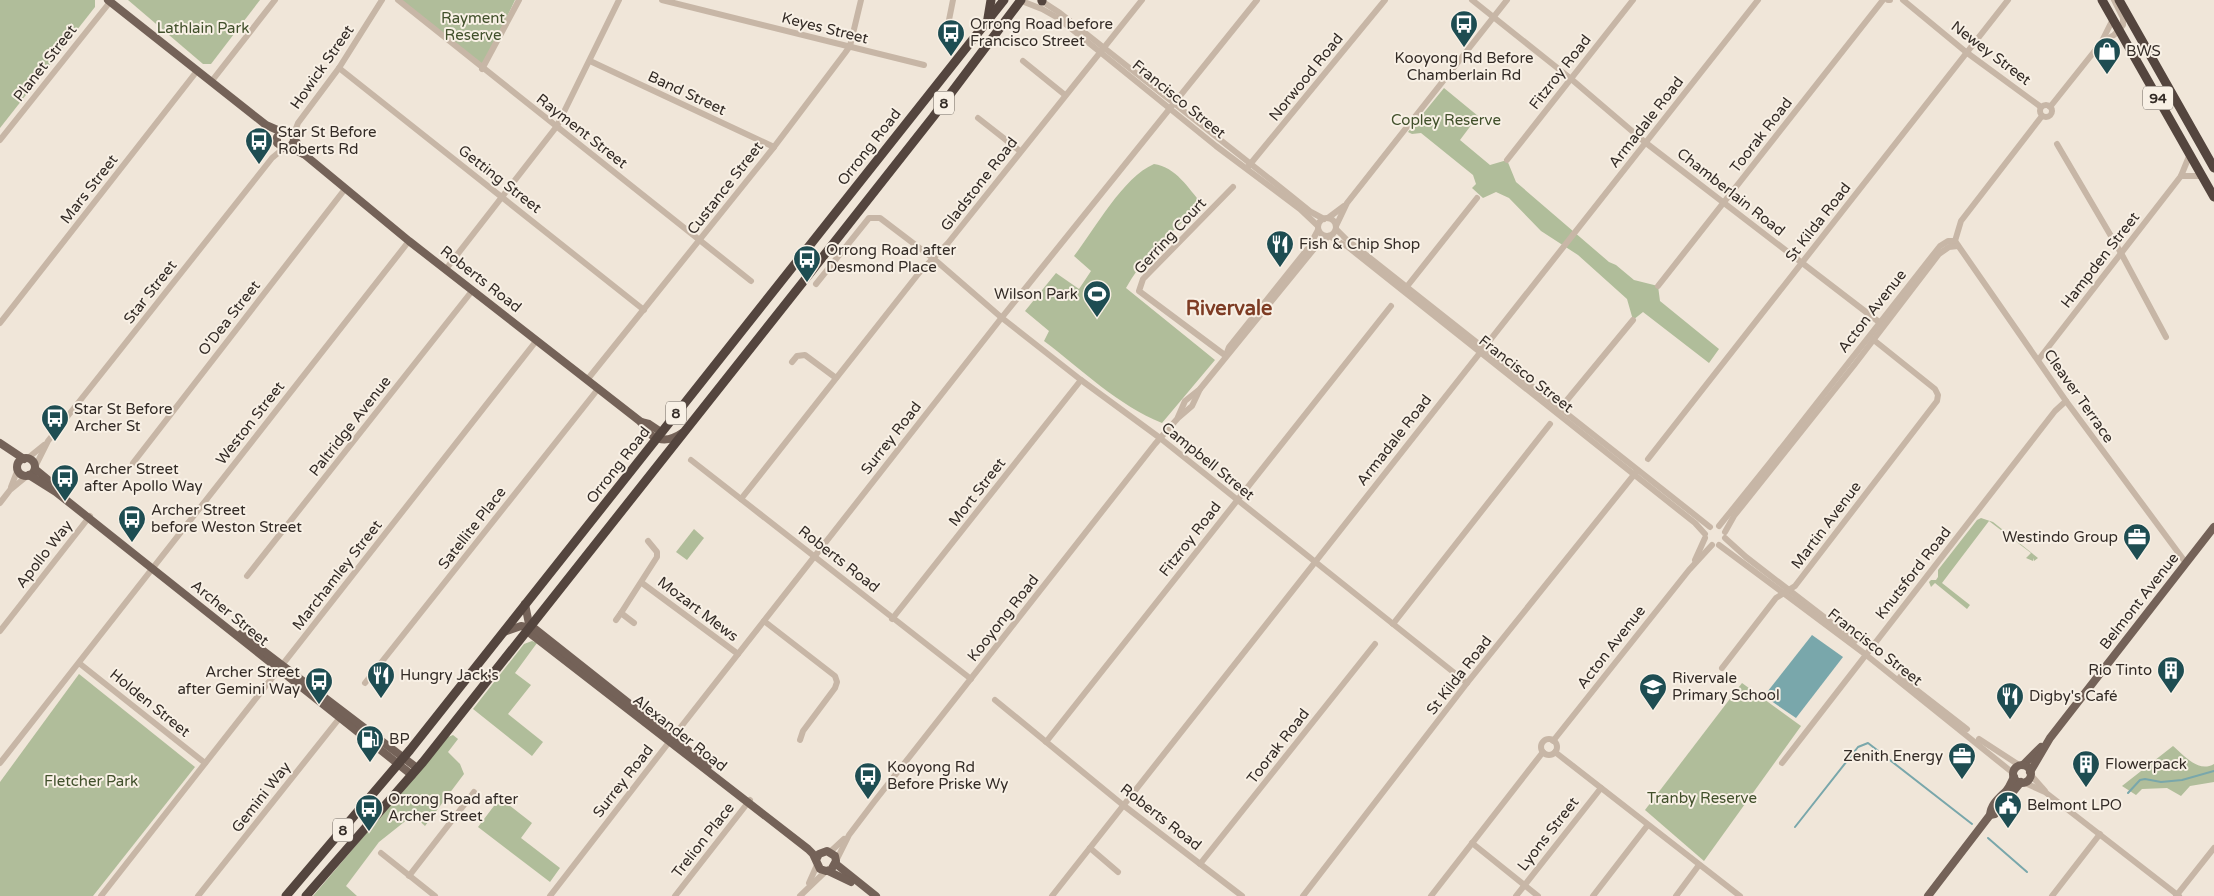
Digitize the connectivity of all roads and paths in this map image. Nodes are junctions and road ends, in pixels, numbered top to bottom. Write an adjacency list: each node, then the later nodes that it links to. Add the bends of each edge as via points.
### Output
1 (275, 0): 43 (street)
2 (382, 0): 39 (street, Howick Street)
3 (398, 0): 40 (street, Rayment Street)
4 (519, 0): 40 (street)
5 (619, 0): 36 (street)
6 (662, 0): 33 (street, Keyes Street)
7 (861, 0): 33 (street, Custance Street)
8 (953, 0): 30 (street)
9 (991, 0): 29 (highway)
10 (1004, 0): 29 (highway, Orrong Road / 8)
11 (1020, 0): 34 (street, Francisco Street, via 1051,14); 109 (highway, Orrong Road / 8, via 933,117)
12 (1042, 0): 34 (street, Francisco Street)
13 (1142, 0): 34 (street, Gladstone Road)
14 (1257, 0): 46 (street, Surrey Road)
15 (1385, 0): 62 (street, Norwood Road)
16 (1472, 0): 27 (street, Chamberlain Road)
17 (1507, 0): 27 (street)
18 (1633, 0): 42 (street, Fitzroy Road)
19 (1758, 0): 56 (street, Armadale Road)
20 (1883, 0): 72 (street, Toorak Road)
21 (1903, 0): 35 (street, Newey Street)
22 (2008, 0): 35 (street, St Kilda Road)
23 (2102, 0): 28 (highway, 94)
24 (2114, 0): 31 (street, via 2123,22)
25 (2119, 0): 63 (highway, 94)
26 (109, 1): 41 (main road, Roberts Road); 54 (street, Planet Street)
27 (1494, 17): 42 (street, Chamberlain Road); 71 (street)
28 (2113, 19): 31 (highway, 94); 32 (street)
29 (987, 21): 110 (highway, Orrong Road / 8)
30 (948, 25)
31 (2119, 30): 32 (street); 60 (highway, 94)
32 (2101, 43): 45 (street)
33 (850, 46): 38 (street, Keyes Street); 58 (street, Custance Street)
34 (1102, 50): 44 (street, Gladstone Road); 46 (street, Francisco Street)
35 (1966, 52): 47 (street, Newey Street); 82 (street, St Kilda Road)
36 (590, 61): 52 (street); 58 (street, Band Street)
37 (1023, 62): 44 (street)
38 (924, 65)
39 (339, 68): 50 (street, Howick Street); 68 (street, Getting Street)
40 (482, 69): 52 (street, Rayment Street)
41 (197, 71): 43 (main road, Roberts Road); 94 (street, Mars Street)
42 (1570, 78): 56 (street, Chamberlain Road); 61 (street, Fitzroy Road)
43 (211, 82): 51 (main road, Roberts Road)
44 (1065, 95): 59 (street, Gladstone Road)
45 (2050, 106): 47 (street); 48 (street, via 2051,114)
46 (1173, 107): 62 (street, Francisco Street); 91 (street, Surrey Road)
47 (2041, 107): 48 (street)
48 (2042, 116): 79 (street, via 1961,221)
49 (978, 118): 59 (street)
50 (298, 123): 53 (street, Howick Street); 55 (street, Howick Street)
51 (266, 125): 53 (main road, Roberts Road); 55 (main road, Roberts Road)
52 (557, 126): 68 (street); 77 (street, Rayment Street)
53 (284, 131): 55 (main road); 55 (main road, Roberts Road)
54 (0, 140)
55 (286, 142): 67 (main road, Roberts Road); 112 (street, Star Street)
56 (1646, 142): 72 (street, Chamberlain Road); 98 (street, Armadale Road)
57 (2057, 144): 80 (street)
58 (774, 147): 77 (street, Custance Street)
59 (1020, 151): 81 (street, Gladstone Road)
60 (2190, 154): 64 (street, Hampden Street); 65 (highway, 94)
61 (1507, 160)
62 (1248, 167): 73 (street, Francisco Street, via 1311,212); 75 (street, Francisco Street)
63 (2214, 168)
64 (2181, 176): 65 (street); 80 (street, Hampden Street)
65 (2202, 176): 69 (highway, 94)
66 (1233, 187): 99 (street, Gerring Court, via 1143,279 1139,291)
67 (345, 189): 78 (main road, Roberts Road); 118 (street, O'Dea Street)
68 (502, 196): 83 (street); 90 (street, Getting Street)
69 (2214, 197)
70 (1477, 198): 87 (street)
71 (1347, 203): 73 (street); 74 (street)
72 (1724, 203): 82 (street, Chamberlain Road); 86 (street, Toorak Road)
73 (1326, 218): 74 (street); 75 (street)
74 (1336, 227): 76 (street, via 1334,234); 87 (street, Francisco Street)
75 (1318, 228): 76 (street, via 1322,235); 99 (street, Kooyong Road, via 1309,247 1229,347)
76 (1328, 236): 87 (street, Francisco Street); 99 (street, Kooyong Road)
77 (700, 240): 84 (street, Rayment Street); 90 (street, Custance Street)
78 (409, 241): 83 (main road, Roberts Road); 137 (street, Weston Street)
79 (1956, 243): 93 (street, Acton Avenue, via 1948,241 1940,246); 96 (street, Acton Avenue, via 1939,254); 100 (street, Cleaver Terrace)
80 (2121, 254): 95 (street); 100 (street, Hampden Street)
81 (934, 259): 85 (street, Campbell Street, via 880,218 869,218); 91 (street, Campbell Street); 102 (street, Gladstone Road, via 919,273)
82 (1802, 263): 93 (street, Chamberlain Road); 116 (street, St Kilda Road)
83 (446, 269): 88 (main road, Roberts Road)
84 (750, 280)
85 (816, 284)
86 (1658, 286)
87 (1404, 290): 98 (street, Francisco Street)
88 (472, 291): 97 (main road, Roberts Road); 139 (street, Paltridge Avenue)
89 (1391, 306): 124 (street, Fitzroy Road)
90 (644, 310): 103 (street, Custance Street)
91 (1002, 318): 104 (street, Campbell Street); 134 (street, Surrey Road)
92 (1633, 320): 107 (street)
93 (1879, 322): 96 (street, Acton Avenue)
94 (0, 323)
95 (2166, 336)
96 (1871, 338): 127 (street, Acton Avenue); 130 (street, Acton Avenue, via 1734,516); 141 (street, Martin Avenue, via 1935,389 1937,401 1795,586)
97 (537, 340): 103 (main road, Roberts Road); 156 (street, Marchamley Street)
98 (1481, 350): 107 (street, Francisco Street); 135 (street, Armadale Road)
99 (1226, 356): 111 (street, Kooyong Road, via 1200,389 1192,406)
100 (2038, 359): 106 (street, Cleaver Terrace)
101 (792, 362): 102 (street, via 797,356 805,355)
102 (836, 378): 123 (street, Gladstone Road)
103 (587, 380): 105 (main road, Roberts Road)
104 (1081, 380): 111 (street, Campbell Street); 144 (street, Mort Street)
105 (598, 389): 110 (main road, Roberts Road, via 641,422 645,429); 159 (street, Satellite Place)
106 (2066, 401): 136 (street, Cleaver Terrace); 153 (street, Knutsford Road)
107 (1558, 411): 121 (street, Francisco Street)
108 (1550, 424): 148 (street)
109 (684, 432): 110 (main road, via 671,439); 149 (highway, Orrong Road / 8)
110 (658, 435): 142 (highway, Orrong Road / 8)
111 (1160, 438): 124 (street, Campbell Street); 158 (street, Kooyong Road)
112 (48, 441): 115 (street, Star Street); 120 (street, Star Street)
113 (0, 443): 115 (main road)
114 (0, 448): 119 (main road)
115 (26, 458): 119 (main road); 120 (main road, via 33,462)
116 (1648, 459)
117 (691, 460): 123 (street, Roberts Road)
118 (133, 463)
119 (18, 468): 120 (main road, via 21,474); 122 (street, Star Street)
120 (31, 472): 122 (street, Star Street); 126 (main road, Archer Street)
121 (1636, 473): 128 (street, Francisco Street); 131 (street, Francisco Street, via 1695,523); 160 (street, St Kilda Road)
122 (10, 490): 125 (street, Star Street)
123 (741, 499): 134 (street, Roberts Road)
124 (1236, 500): 135 (street, Campbell Street); 167 (street, Fitzroy Road)
125 (0, 503)
126 (89, 518): 137 (main road, Archer Street); 150 (street, Apollo Way)
127 (1719, 526): 128 (street); 130 (street, Francisco Street)
128 (1710, 527): 131 (street, Acton Avenue)
129 (2214, 527): 136 (main road, Belmont Avenue)
130 (1725, 535): 133 (street, Acton Avenue); 141 (street, Francisco Street, via 1746,558)
131 (1705, 536): 133 (street, Francisco Street); 138 (street, Acton Avenue)
132 (648, 541): 140 (street, Mozart Mews, via 657,557)
133 (1716, 545): 138 (street, Acton Avenue); 141 (street, Francisco Street)
134 (814, 557): 144 (street, Roberts Road); 146 (street, Surrey Road)
135 (1315, 561): 148 (street, Campbell Street); 183 (street, Armadale Road)
136 (2186, 563): 164 (main road, Belmont Avenue)
137 (153, 567): 155 (street, Weston Street); 156 (main road, Archer Street)
138 (1689, 570): 166 (street, Acton Avenue)
139 (247, 576)
140 (642, 583): 143 (street, Mozart Mews); 154 (street, Mozart Mews)
141 (1786, 591): 153 (street, Francisco Street); 157 (street, Martin Avenue, via 1776,598)
142 (525, 604): 149 (main road); 151 (highway, Orrong Road / 8)
143 (621, 613): 145 (street, Mozart Mews); 147 (street)
144 (892, 619): 158 (street, Roberts Road)
145 (616, 620)
146 (764, 621): 154 (street, Surrey Road); 165 (street, via 835,676 837,682)
147 (634, 623)
148 (1393, 624): 160 (street, Campbell Street)
149 (529, 627): 151 (main road, via 520,626); 163 (main road, Alexander Road, via 536,629); 175 (highway, Orrong Road / 8)
150 (0, 631)
151 (502, 633): 170 (highway, Orrong Road / 8)
152 (1375, 644): 195 (street, Toorak Road)
153 (1866, 652): 173 (street, Knutsford Road); 174 (street, Francisco Street, via 1984,742); 177 (street, Francisco Street, via 2009,768)
154 (738, 654): 163 (street, Surrey Road)
155 (79, 663): 171 (street, Weston Street); 172 (street, Holden Street)
156 (280, 667): 162 (main road, Archer Street); 172 (street, Marchamley Street)
157 (1722, 668)
158 (970, 679): 187 (street, Kooyong Road)
159 (365, 682)
160 (1467, 683): 215 (street, St Kilda Road)
161 (995, 700): 167 (street, Roberts Road)
162 (342, 715): 170 (main road, Archer Street); 204 (street, Gemini Way)
163 (671, 739): 182 (main road, Alexander Road); 208 (street, Surrey Road)
164 (2050, 739): 174 (main road, Belmont Avenue); 176 (main road, Belmont Avenue)
165 (800, 740)
166 (1553, 741): 168 (street, via 1542,742); 169 (street, via 1557,748)
167 (1046, 742): 183 (street, Roberts Road)
168 (1543, 752): 169 (street, via 1546,755); 188 (street)
169 (1555, 752): 179 (street)
170 (401, 761): 175 (main road, Archer Street); 205 (highway, Orrong Road / 8)
171 (0, 763)
172 (205, 763): 203 (street, Marchamley Street)
173 (1782, 763)
174 (2021, 765): 176 (main road); 177 (main road, Belmont Avenue)
175 (414, 772): 206 (highway, Orrong Road / 8)
176 (2030, 773): 178 (main road, Belmont Avenue); 181 (street)
177 (2013, 775): 178 (main road); 184 (main road, via 2006,791 1991,809)
178 (2022, 782): 181 (street); 184 (main road)
179 (1600, 788): 185 (street); 201 (street, Lyons Street)
180 (474, 792): 199 (street)
181 (2045, 792): 186 (street)
182 (749, 801): 191 (main road, Alexander Road, via 814,848); 193 (main road, Alexander Road, via 808,849); 209 (street, Trelion Place)
183 (1123, 805): 189 (street, Armadale Road); 195 (street, Roberts Road)
184 (1990, 816): 222 (main road)
185 (1647, 826): 196 (street); 219 (street)
186 (2100, 834): 202 (street); 223 (street)
187 (849, 835): 191 (street, Kooyong Road); 194 (street, Kooyong Road)
188 (1472, 844): 201 (street); 216 (street)
189 (1090, 848): 198 (street); 213 (street, Armadale Road)
190 (2214, 848): 202 (street)
191 (826, 852): 193 (main road); 194 (main road, via 835,856)
192 (381, 853): 199 (street)
193 (817, 863): 197 (main road, Alexander Road); 200 (street)
194 (836, 863): 197 (main road); 212 (main road)
195 (1200, 864): 214 (street, Roberts Road)
196 (1699, 865): 220 (street); 221 (street)
197 (827, 871): 200 (street); 211 (main road, via 846,878)
198 (1118, 872)
199 (409, 876): 207 (street)
200 (808, 886): 210 (street)
201 (1524, 886): 217 (street, Lyons Street); 218 (street)
202 (2177, 895)
203 (101, 896)
204 (198, 896)
205 (286, 896)
206 (306, 896)
207 (434, 896)
208 (550, 896)
209 (675, 896)
210 (800, 896)
211 (868, 896)
212 (876, 896)
213 (1052, 896)
214 (1242, 896)
215 (1303, 896)
216 (1431, 896)
217 (1516, 896)
218 (1538, 896)
219 (1593, 896)
220 (1676, 896)
221 (1740, 896)
222 (1928, 896)
223 (2052, 896)

